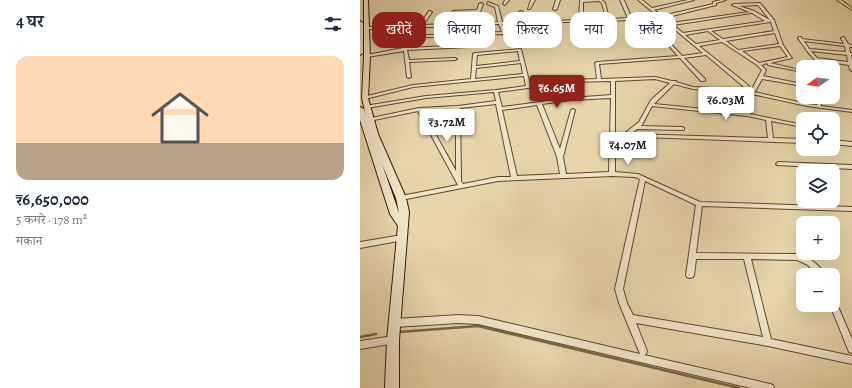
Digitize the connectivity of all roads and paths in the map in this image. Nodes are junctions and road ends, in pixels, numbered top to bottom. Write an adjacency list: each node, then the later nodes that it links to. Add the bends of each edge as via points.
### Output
1 (366, 0): 39 (main road)
2 (507, 0): 16 (street)
3 (533, 0): 18 (street)
4 (558, 0): 19 (street)
5 (582, 0): 6 (street); 26 (street)
6 (601, 0): 27 (street)
7 (622, 0): 28 (street)
8 (640, 0): 20 (street)
9 (692, 0): 20 (street)
10 (709, 0): 13 (street)
11 (724, 0): 13 (street)
12 (839, 0): 17 (street)
13 (714, 2): 31 (street, via 716,4)
14 (488, 3): 36 (street, via 496,6)
15 (481, 4): 22 (street)
16 (505, 4)
17 (850, 6): 21 (street)
18 (529, 8)
19 (555, 9)
20 (652, 9): 29 (street)
21 (852, 9)
22 (479, 11): 25 (street)
23 (764, 11): 30 (street); 30 (street, via 757,4 734,5); 33 (street)
24 (430, 12): 32 (street)
25 (454, 12)
26 (581, 12)
27 (605, 12)
28 (627, 12)
29 (656, 12)
30 (753, 12): 33 (street); 37 (street)
31 (676, 14)
32 (426, 19)
33 (770, 21): 38 (street); 46 (street)
34 (360, 23): 62 (main road)
35 (495, 23): 36 (street)
36 (500, 23): 43 (street)
37 (676, 23)
38 (744, 25): 42 (street); 44 (street)
39 (367, 28): 40 (street); 65 (main road)
40 (372, 28)
41 (676, 28): 48 (street)
42 (749, 28)
43 (503, 30)
44 (708, 30): 48 (street); 52 (street)
45 (754, 31): 49 (street)
46 (776, 32): 49 (street); 54 (street)
47 (503, 33): 50 (street)
48 (683, 34): 53 (street)
49 (759, 34): 52 (street)
50 (426, 36)
51 (843, 38): 55 (street)
52 (721, 41): 53 (street); 61 (street)
53 (696, 45): 63 (street)
54 (781, 45): 61 (street); 73 (street, via 790,58)
55 (847, 46): 56 (street); 60 (street, via 802,39); 64 (street)
56 (852, 46)
57 (434, 48): 59 (street)
58 (673, 48): 66 (street)
59 (406, 49): 65 (street); 69 (street)
60 (808, 50): 64 (street); 68 (street)
61 (739, 51): 73 (street)
62 (360, 52)
63 (707, 54): 66 (street); 88 (street, via 740,80)
64 (850, 54): 72 (street)
65 (367, 56): 90 (main road)
66 (682, 57): 82 (street, via 597,63); 83 (street)
67 (455, 59): 69 (street)
68 (816, 60)
69 (408, 61): 78 (street)
70 (522, 62): 74 (street); 74 (street, via 520,50 474,54); 77 (street)
71 (840, 63): 72 (street)
72 (851, 64): 76 (street)
73 (759, 65): 75 (street, via 772,64); 79 (street, via 764,70)
74 (474, 67): 81 (street)
75 (796, 70)
76 (852, 70)
77 (525, 75): 81 (street); 86 (street)
78 (409, 77)
79 (760, 77): 85 (street); 88 (street, via 754,90)
80 (613, 79): 82 (street); 84 (street, via 655,78); 89 (street)
81 (473, 80): 90 (street, via 413,86)
82 (599, 80): 86 (street)
83 (702, 80)
84 (674, 82): 88 (street, via 693,88); 94 (street)
85 (796, 84)
86 (528, 87): 87 (street)
87 (496, 91): 91 (street); 97 (street, via 426,97)
88 (750, 92): 96 (street); 102 (street)
89 (613, 96): 92 (street); 108 (street)
90 (365, 98): 97 (main road)
91 (498, 102): 95 (street); 99 (street)
92 (539, 103): 99 (street); 114 (street)
93 (819, 104): 96 (street)
94 (652, 105): 102 (street); 106 (street)
95 (458, 107): 98 (street); 121 (street)
96 (819, 107): 101 (street)
97 (364, 108): 104 (main road); 125 (main road)
98 (419, 109): 104 (street); 121 (street)
99 (499, 109): 119 (street)
100 (574, 110): 114 (street)
101 (852, 111)
102 (747, 115): 103 (street)
103 (768, 119): 105 (street); 110 (street)
104 (369, 120): 122 (main road)
105 (796, 125)
106 (636, 127): 107 (street); 109 (street)
107 (682, 129)
108 (612, 134): 109 (street); 117 (street)
109 (626, 135): 110 (street)
110 (771, 140): 111 (street)
111 (796, 141)
112 (840, 143): 113 (street)
113 (852, 144)
114 (560, 157): 118 (street)
115 (779, 164): 116 (street)
116 (852, 167)
117 (612, 174): 118 (street); 120 (street, via 636,175)
118 (563, 176): 119 (street)
119 (514, 178): 121 (street)
120 (643, 178): 123 (street); 132 (street, via 620,289)
121 (460, 184): 122 (street)
122 (400, 198): 125 (main road, via 404,212)
123 (699, 204): 124 (street); 127 (street)
124 (852, 209)
125 (402, 232): 126 (street); 133 (main road)
126 (360, 245)
127 (692, 256): 128 (street); 130 (street)
128 (747, 257): 129 (street, via 797,256 808,260); 135 (street)
129 (816, 268)
130 (690, 275)
131 (836, 312): 137 (street)
132 (630, 318): 135 (street); 138 (street)
133 (395, 323): 134 (main road); 141 (street, via 478,320)
134 (394, 340): 136 (street); 140 (main road)
135 (768, 342): 139 (street)
136 (360, 345)
137 (852, 349)
138 (643, 351)
139 (852, 360)
140 (392, 388)
141 (770, 388)

